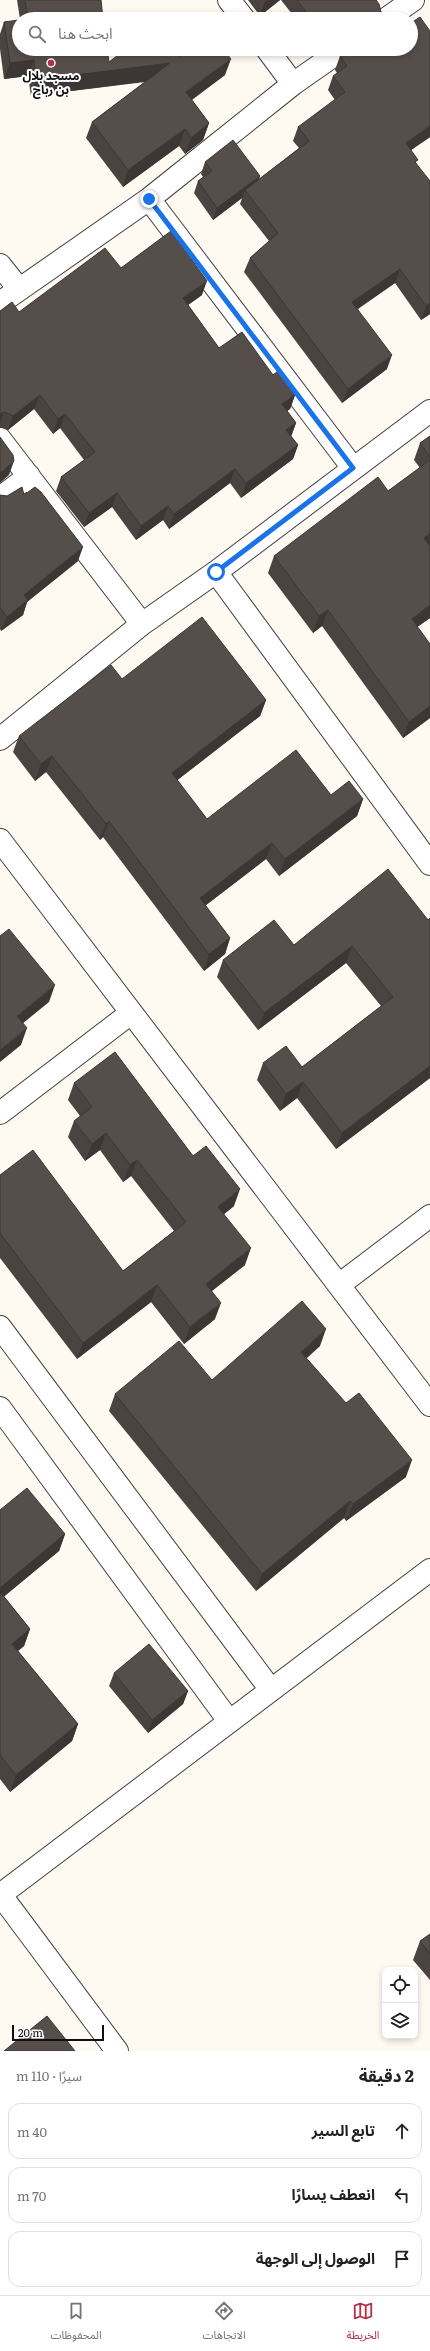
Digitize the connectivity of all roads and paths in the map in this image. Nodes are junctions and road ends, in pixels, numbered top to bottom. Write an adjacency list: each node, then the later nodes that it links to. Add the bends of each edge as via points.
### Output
1 (229, 0): 3 (street)
2 (413, 0): 4 (street)
3 (238, 12)
4 (396, 12)
5 (272, 56): 7 (street)
6 (333, 56): 7 (street)
7 (293, 84): 8 (street)
8 (149, 199): 10 (street); 14 (street)
9 (0, 265): 10 (street)
10 (19, 289): 11 (street)
11 (0, 303)
12 (430, 411): 14 (street)
13 (0, 439): 15 (street)
14 (353, 468): 17 (street)
15 (29, 476): 16 (street); 18 (street)
16 (0, 498)
17 (216, 572): 18 (street); 21 (street)
18 (142, 624): 19 (street)
19 (0, 739)
20 (0, 840): 22 (street)
21 (428, 857)
22 (131, 1013): 23 (street); 25 (street)
23 (0, 1113)
24 (430, 1216): 25 (street)
25 (338, 1284): 27 (street)
26 (0, 1327): 30 (street)
27 (430, 1405)
28 (0, 1408): 31 (street)
29 (430, 1570): 30 (street)
30 (271, 1690): 31 (street)
31 (229, 1721): 32 (street)
32 (0, 1895): 33 (street)
33 (117, 2051)

